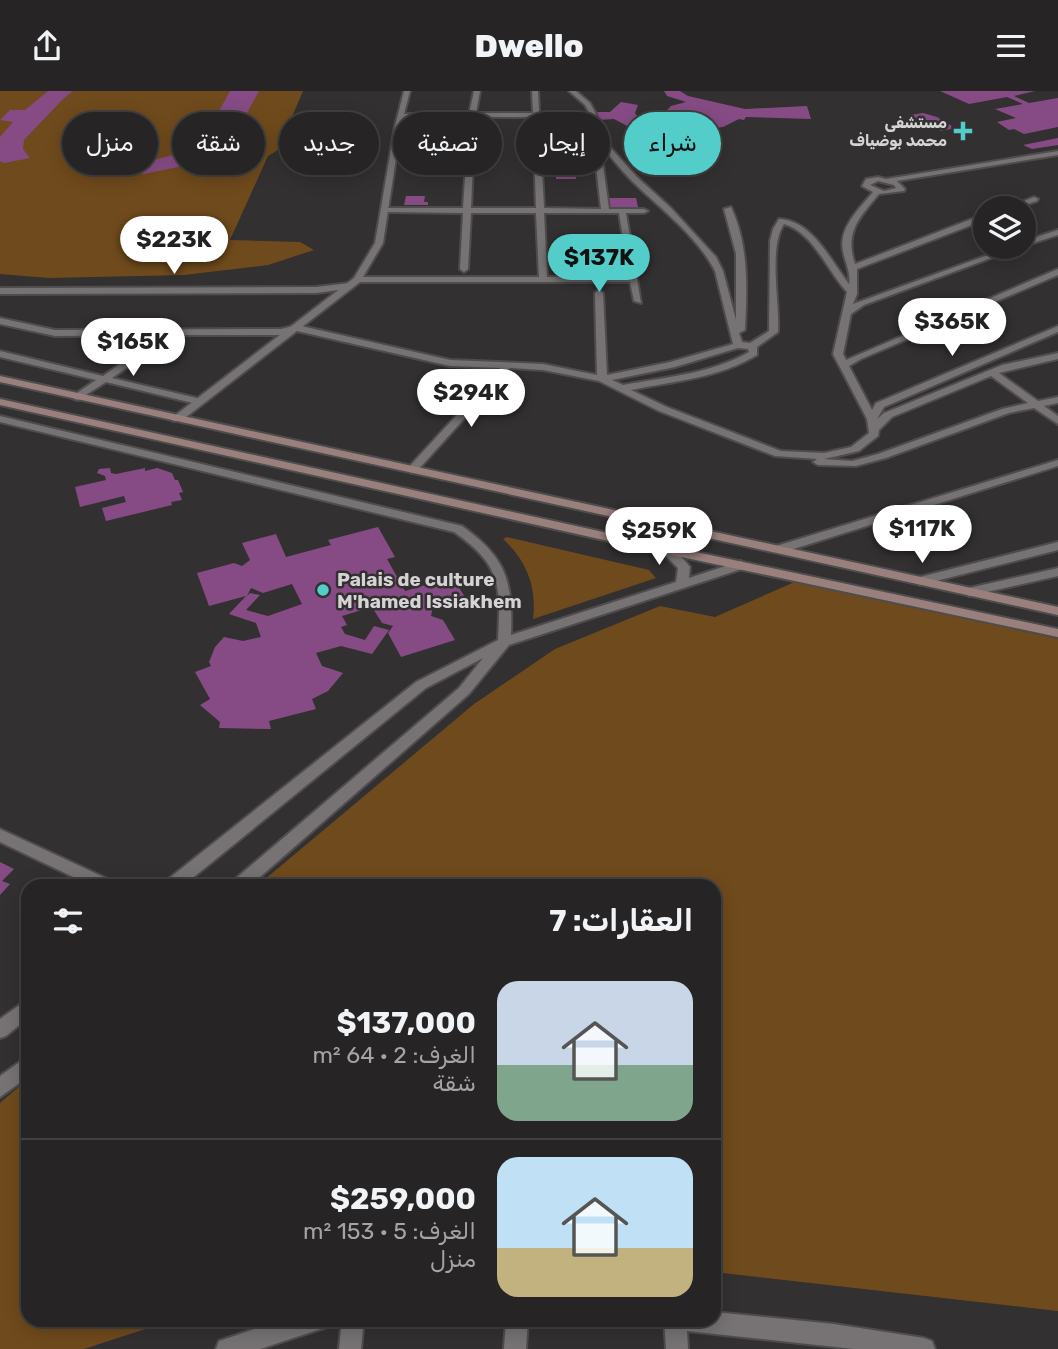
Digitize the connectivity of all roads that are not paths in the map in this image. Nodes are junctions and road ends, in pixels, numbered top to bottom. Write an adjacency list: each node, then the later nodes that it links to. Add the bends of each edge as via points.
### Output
1 (407, 91): 5 (street)
2 (477, 91): 6 (street)
3 (535, 91): 7 (street)
4 (572, 91): 8 (street, via 591,105)
5 (402, 112)
6 (473, 112)
7 (536, 112)
8 (593, 112)
9 (610, 151): 45 (street, via 713,259)
10 (1058, 153): 16 (street)
11 (1058, 159): 17 (street)
12 (393, 163): 20 (street)
13 (469, 175): 21 (street)
14 (538, 175): 22 (street)
15 (601, 175): 23 (street)
16 (889, 180): 17 (street); 18 (street, via 866,182)
17 (901, 187): 18 (street, via 894,192)
18 (877, 191): 30 (street, via 849,231 846,243)
19 (728, 209): 45 (street, via 740,239 743,291)
20 (385, 210): 21 (street); 35 (street, via 379,243)
21 (468, 210): 22 (street); 31 (street)
22 (540, 211): 23 (street); 33 (street)
23 (605, 211): 24 (street)
24 (622, 211): 25 (street); 34 (street)
25 (644, 211)
26 (973, 222): 30 (street)
27 (1058, 232): 28 (street)
28 (1036, 240)
29 (984, 259): 40 (street, via 861,303)
30 (854, 267): 38 (street)
31 (464, 269)
32 (1058, 272): 49 (street)
33 (542, 279): 34 (street); 35 (street)
34 (634, 279): 39 (street)
35 (353, 283): 36 (street, via 316,290); 42 (street)
36 (0, 291)
37 (599, 293): 54 (street)
38 (853, 294): 40 (street); 46 (street, via 796,224 782,221 775,228 773,332)
39 (638, 301)
40 (848, 312): 49 (street, via 838,354)
41 (0, 321): 44 (street, via 55,333)
42 (297, 328): 44 (street); 50 (street, via 450,363); 58 (street)
43 (1058, 329): 64 (street, via 880,405)
44 (170, 333): 53 (street)
45 (738, 345): 46 (street); 54 (street)
46 (752, 346): 55 (street, via 754,352 733,365)
47 (0, 354): 53 (street)
48 (1058, 356): 51 (street)
49 (843, 366): 64 (street)
50 (506, 367): 54 (street, via 542,367); 67 (street)
51 (992, 372): 60 (street); 64 (street)
52 (0, 379): 56 (main road)
53 (104, 379): 56 (street); 58 (street)
54 (602, 379): 55 (street)
55 (620, 389): 65 (street)
56 (78, 397): 62 (main road)
57 (1058, 400): 60 (street)
58 (197, 401): 62 (street)
59 (0, 402): 68 (main road)
60 (1036, 405): 63 (street); 65 (street, via 852,464)
61 (0, 419): 78 (street, via 458,529 485,550 503,577)
62 (177, 419): 67 (main road)
63 (1058, 421)
64 (873, 424): 65 (street, via 874,434 855,449 824,456)
65 (779, 454)
66 (1058, 463): 70 (street)
67 (412, 470): 70 (main road)
68 (644, 545): 71 (main road); 74 (street, via 669,552 684,567)
69 (1058, 546): 73 (street)
70 (780, 549): 73 (main road)
71 (741, 565): 74 (street); 77 (main road)
72 (1058, 572): 75 (street)
73 (920, 581): 75 (main road)
74 (682, 585): 78 (street)
75 (969, 592): 76 (main road)
76 (1058, 611)
77 (1058, 632)
78 (504, 642): 81 (street, via 421,685); 82 (street, via 464,691)
79 (0, 835): 80 (street)
80 (92, 879)
81 (180, 879)
82 (247, 879)
83 (21, 1013): 84 (street)
84 (0, 1030)
85 (21, 1071): 86 (street)
86 (0, 1088)
87 (721, 1326): 92 (street)
88 (294, 1327): 93 (street)
89 (352, 1327): 94 (street)
90 (516, 1327): 95 (street)
91 (675, 1327): 96 (street)
92 (835, 1342): 97 (street)
93 (227, 1349)
94 (350, 1349)
95 (515, 1349)
96 (677, 1349)
97 (924, 1349)

